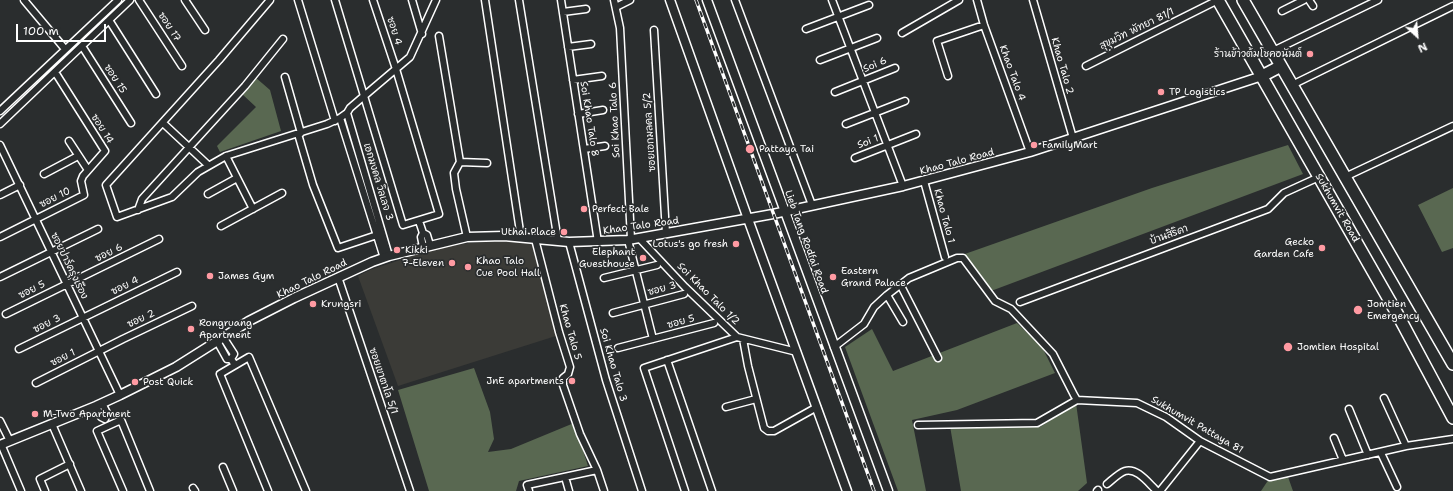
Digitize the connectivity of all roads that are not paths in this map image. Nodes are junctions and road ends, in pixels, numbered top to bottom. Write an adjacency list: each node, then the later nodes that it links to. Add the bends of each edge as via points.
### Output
1 (24, 0): 47 (street)
2 (118, 0): 47 (street)
3 (130, 0): 34 (street)
4 (139, 0): 51 (street, ซอย 17)
5 (185, 0): 37 (street)
6 (270, 0): 75 (street)
7 (298, 0): 73 (street, เอกมงคล วิลเลจ 3)
8 (335, 0): 66 (street)
9 (373, 0): 55 (street, ซอย 4)
10 (412, 0): 40 (street)
11 (436, 0): 40 (street)
12 (485, 0): 121 (street)
13 (519, 0): 125 (street)
14 (561, 0): 32 (street, Soi Khao Talo 8)
15 (630, 0): 27 (street)
16 (670, 0): 112 (street)
17 (707, 0): 111 (street, Lieb Tang Rodfai Road)
18 (736, 0): 108 (street)
19 (832, 0): 33 (street)
20 (959, 0): 39 (street)
21 (977, 0): 35 (street, Khao Talo 4)
22 (1033, 0): 81 (street, Khao Talo 2)
23 (1243, 0): 49 (highway)
24 (1304, 0): 31 (street)
25 (1378, 0): 49 (street)
26 (1221, 1): 52 (street, สุขุมวิท พัทยา 81/1); 59 (highway, Sukhumvit Road)
27 (615, 3): 124 (street, Soi Khao Talo 6, via 620,28)
28 (869, 4): 33 (street)
29 (1453, 6): 63 (street)
30 (586, 9): 32 (street)
31 (1282, 11)
32 (562, 12): 46 (street, Soi Khao Talo 8)
33 (838, 16): 36 (street); 48 (street)
34 (109, 20): 45 (street); 65 (street)
35 (984, 25): 58 (street, via 937,41); 89 (street, Khao Talo 4)
36 (806, 29)
37 (205, 30)
38 (654, 30): 117 (street, ซอยเอกมลคล 5/2)
39 (902, 33)
40 (422, 34): 55 (street, via 410,57)
41 (439, 36): 93 (street)
42 (877, 38): 48 (street)
43 (283, 39): 86 (street)
44 (591, 44): 46 (street)
45 (82, 46): 56 (street); 74 (street, ซอย 15)
46 (568, 47): 61 (street, Soi Khao Talo 8)
47 (65, 49): 69 (street)
48 (850, 49): 50 (street); 62 (street)
49 (1273, 52): 53 (highway)
50 (820, 60)
51 (182, 66)
52 (1086, 66)
53 (1281, 66): 59 (highway); 63 (highway)
54 (895, 68): 62 (street, Soi 6)
55 (396, 69): 66 (street); 114 (street, ซอย 4, via 439,214)
56 (55, 72): 76 (street); 96 (street, ซอย 14, via 105,151)
57 (602, 76): 61 (street)
58 (948, 76)
59 (1262, 76): 81 (street, Khao Talo Road); 98 (highway, Sukhumvit Road)
60 (285, 77): 79 (street)
61 (573, 80): 72 (street, Soi Khao Talo 8)
62 (863, 81): 64 (street, Soi 6); 71 (street)
63 (1292, 86): 99 (highway)
64 (835, 92)
65 (156, 94)
66 (364, 96): 70 (street); 114 (street, via 403,225)
67 (905, 101): 71 (street)
68 (603, 110): 72 (street)
69 (0, 111)
70 (347, 113): 73 (street); 130 (street, เอกมงคล วิลเลจ 3)
71 (875, 113): 77 (street); 84 (street)
72 (578, 114): 87 (street, Soi Khao Talo 8)
73 (338, 120): 79 (street); 118 (street, เอกมงคล วิลเลจ 3)
74 (131, 123)
75 (163, 123): 86 (street); 110 (street, via 106,185 117,217)
76 (0, 124)
77 (846, 124)
78 (1453, 126): 99 (street)
79 (299, 134): 91 (street); 118 (street, via 313,185 338,248)
80 (916, 134): 84 (street, Soi 1)
81 (1073, 138): 89 (street, Khao Talo Road)
82 (69, 141): 90 (street)
83 (0, 145): 88 (street, ซอยปาร์ครุ่งเรือง)
84 (887, 145): 92 (street, Soi 1); 103 (street)
85 (605, 146): 87 (street)
86 (190, 148): 95 (street); 110 (street, via 142,199)
87 (584, 149): 127 (street, Soi Khao Talo 8)
88 (2, 152): 102 (street, ซอยปาร์ครุ่งเรือง)
89 (1030, 152): 101 (street, Khao Talo Road)
90 (78, 156): 96 (street); 97 (street)
91 (226, 156): 95 (street); 100 (street)
92 (855, 158)
93 (460, 162): 94 (street); 120 (street, via 454,173)
94 (487, 163)
95 (208, 165): 110 (street, via 172,197)
96 (88, 170): 107 (street, ซอย 14, via 82,180)
97 (44, 174)
98 (1319, 177): 142 (street, บ้านสิริคา, via 1284,193 1268,209); 171 (highway, Sukhumvit Road)
99 (1345, 177): 161 (highway)
100 (237, 178): 105 (street); 109 (street)
101 (924, 181): 103 (street, Khao Talo Road); 131 (street, Khao Talo 1)
102 (20, 185): 106 (street); 113 (street, ซอยปาร์ครุ่งเรือง)
103 (902, 186): 108 (street, Khao Talo Road)
104 (282, 193): 109 (street)
105 (208, 194)
106 (0, 195)
107 (84, 195): 113 (street, ซอย 10)
108 (812, 205): 111 (street, Khao Talo Road)
109 (253, 209): 115 (street)
110 (138, 210)
111 (784, 211): 112 (street, Khao Talo Road); 155 (street, Lieb Tang Rodfai Road)
112 (748, 219): 117 (street, Khao Talo Road); 157 (street)
113 (36, 220): 119 (street, ซอย 10); 129 (street, ซอยปาร์ครุ่งเรือง)
114 (419, 221): 128 (street, via 423,233 421,237)
115 (221, 226)
116 (98, 228): 129 (street)
117 (666, 233): 124 (street, Khao Talo Road)
118 (377, 235): 130 (street, เอกมงคล วิลเลจ 3)
119 (0, 237)
120 (467, 237): 121 (street, Khao Talo Road); 128 (street, Khao Talo Road)
121 (521, 238): 123 (street, Khao Talo Road)
122 (159, 239): 138 (street, ซอย 6)
123 (535, 239): 125 (street, Khao Talo Road); 187 (street, Khao Talo 5, via 570,367 568,374 563,378 563,385 580,434)
124 (632, 239): 127 (street, Khao Talo Road); 133 (street, Soi Khao Talo 6); 150 (street, Soi Khao Talo 1/2)
125 (558, 241): 126 (street, Khao Talo Road)
126 (569, 242): 127 (street, Khao Talo Road); 203 (street, Soi Khao Talo 3, via 606,380)
127 (598, 242)
128 (427, 246): 130 (street, Khao Talo Road)
129 (52, 252): 135 (street); 138 (street, ซอยปาร์ครุ่งเรือง)
130 (387, 257): 136 (street, Khao Talo Road)
131 (945, 257)
132 (657, 265): 133 (street)
133 (635, 270): 137 (street); 143 (street, Soi Khao Talo 6)
134 (177, 272): 147 (street, ซอย 4)
135 (0, 276)
136 (338, 277): 151 (street, Khao Talo Road, via 249,321); 200 (street, ซอยเขาตาโล 5/1)
137 (604, 278)
138 (67, 284): 146 (street, ซอย 5); 147 (street, ซอยปาร์ครุ่งเรือง)
139 (900, 284): 141 (street); 158 (street); 166 (street, via 908,278 962,258 995,301 1011,309 1053,354)
140 (684, 294): 143 (street, ซอย 3)
141 (887, 295): 148 (street); 155 (street, via 874,307 864,324)
142 (1020, 302)
143 (644, 304): 145 (street); 152 (street, Soi Khao Talo 6)
144 (192, 306): 156 (street, ซอย 2)
145 (613, 313)
146 (6, 314)
147 (83, 318): 153 (street, ซอย 3); 156 (street, ซอยปาร์ครุ่งเรือง)
148 (903, 322)
149 (714, 323): 152 (street, ซอย 5)
150 (740, 338): 157 (street, Soi Khao Talo 1/2); 159 (street); 165 (street)
151 (220, 339): 160 (street, via 227,359); 163 (street, Khao Talo Road, via 176,367)
152 (653, 339): 154 (street)
153 (19, 348)
154 (618, 348)
155 (834, 348): 207 (street, Lieb Tang Rodfai Road)
156 (99, 351): 162 (street, ซอย 1); 163 (street, ซอยปาร์ครุ่งเรือง)
157 (797, 352): 169 (street)
158 (938, 358)
159 (667, 360): 204 (street, via 644,368); 205 (street)
160 (233, 362): 198 (street, via 220,374); 199 (street, via 249,357)
161 (1453, 364)
162 (36, 383)
163 (120, 395): 167 (street, Khao Talo Road)
164 (1384, 398): 181 (street)
165 (756, 399): 168 (street); 169 (street, via 764,428 768,431 774,431)
166 (1077, 400): 174 (street, via 1037,423); 179 (street, Sukhumvit Pattaya 81, via 1137,403 1166,417)
167 (99, 405): 173 (street, Khao Talo Road); 175 (street, via 101,417)
168 (726, 406)
169 (817, 407): 206 (street)
170 (1349, 409): 183 (street)
171 (1453, 418)
172 (0, 421): 178 (street)
173 (52, 424): 178 (street, Khao Talo Road); 185 (street)
174 (918, 425)
175 (109, 426): 195 (street, via 97,431); 196 (street, via 121,420)
176 (1334, 438): 184 (street)
177 (1453, 439): 181 (street, Sukhumvit Pattaya 81)
178 (10, 441): 180 (street, Khao Talo Road)
179 (1200, 441): 184 (street, Sukhumvit Pattaya 81, via 1270,477); 209 (street)
180 (0, 444): 192 (street)
181 (1406, 446): 182 (street, Sukhumvit Pattaya 81)
182 (1382, 453): 183 (street, Sukhumvit Pattaya 81); 190 (street)
183 (1368, 455): 184 (street, Sukhumvit Pattaya 81)
184 (1343, 460)
185 (70, 464): 193 (street, via 40,479); 194 (street)
186 (223, 467): 197 (street)
187 (597, 470): 188 (street); 202 (street, Khao Talo 5)
188 (565, 478): 191 (street); 201 (street)
189 (1107, 484): 208 (street, via 1124,471 1130,470 1141,476)
190 (1396, 487)
191 (528, 488)
192 (21, 491)
193 (45, 491)
194 (81, 491)
195 (123, 491)
196 (150, 491)
197 (233, 491)
198 (268, 491)
199 (306, 491)
200 (410, 491)
201 (569, 491)
202 (604, 491)
203 (642, 491)
204 (685, 491)
205 (712, 491)
206 (847, 491)
207 (888, 491)
208 (1156, 491)
209 (1160, 491)

